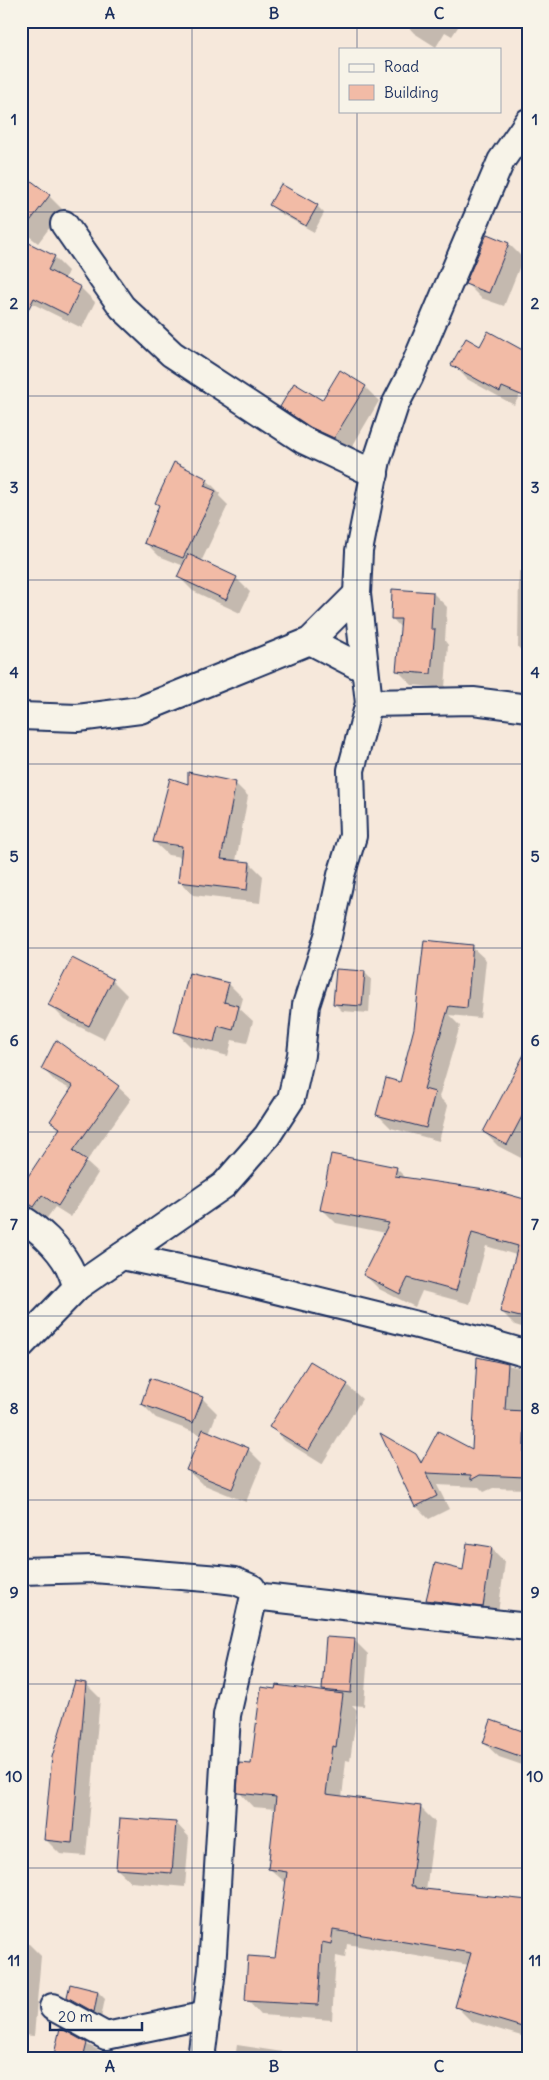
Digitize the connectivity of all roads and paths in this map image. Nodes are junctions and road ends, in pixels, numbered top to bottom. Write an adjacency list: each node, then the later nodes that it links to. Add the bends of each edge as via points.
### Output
1 (528, 122): 3 (street, via 501,161 395,405)
2 (64, 224): 3 (street, via 122,307 172,354 303,440)
3 (374, 474): 4 (street, via 359,550)
4 (358, 594): 5 (street); 6 (street)
5 (310, 641): 6 (street); 9 (street, via 140,710 78,718)
6 (364, 669): 7 (street)
7 (368, 703): 8 (street, via 473,701); 11 (street, via 351,770 353,836 328,936 306,1005 301,1056 292,1098 267,1136 224,1185)
8 (528, 708)
9 (21, 716)
10 (21, 1218): 12 (street, via 33,1225 58,1251)
11 (122, 1256): 12 (street); 14 (street, via 241,1281)
12 (77, 1287): 13 (street)
13 (21, 1345)
14 (528, 1354)
15 (21, 1571): 16 (street, via 94,1569 219,1579 252,1588)
16 (254, 1596): 17 (street); 19 (street, via 227,1715)
17 (528, 1627)
18 (53, 2008): 19 (street, via 106,2036)
19 (207, 2015): 20 (street)
20 (201, 2059)

